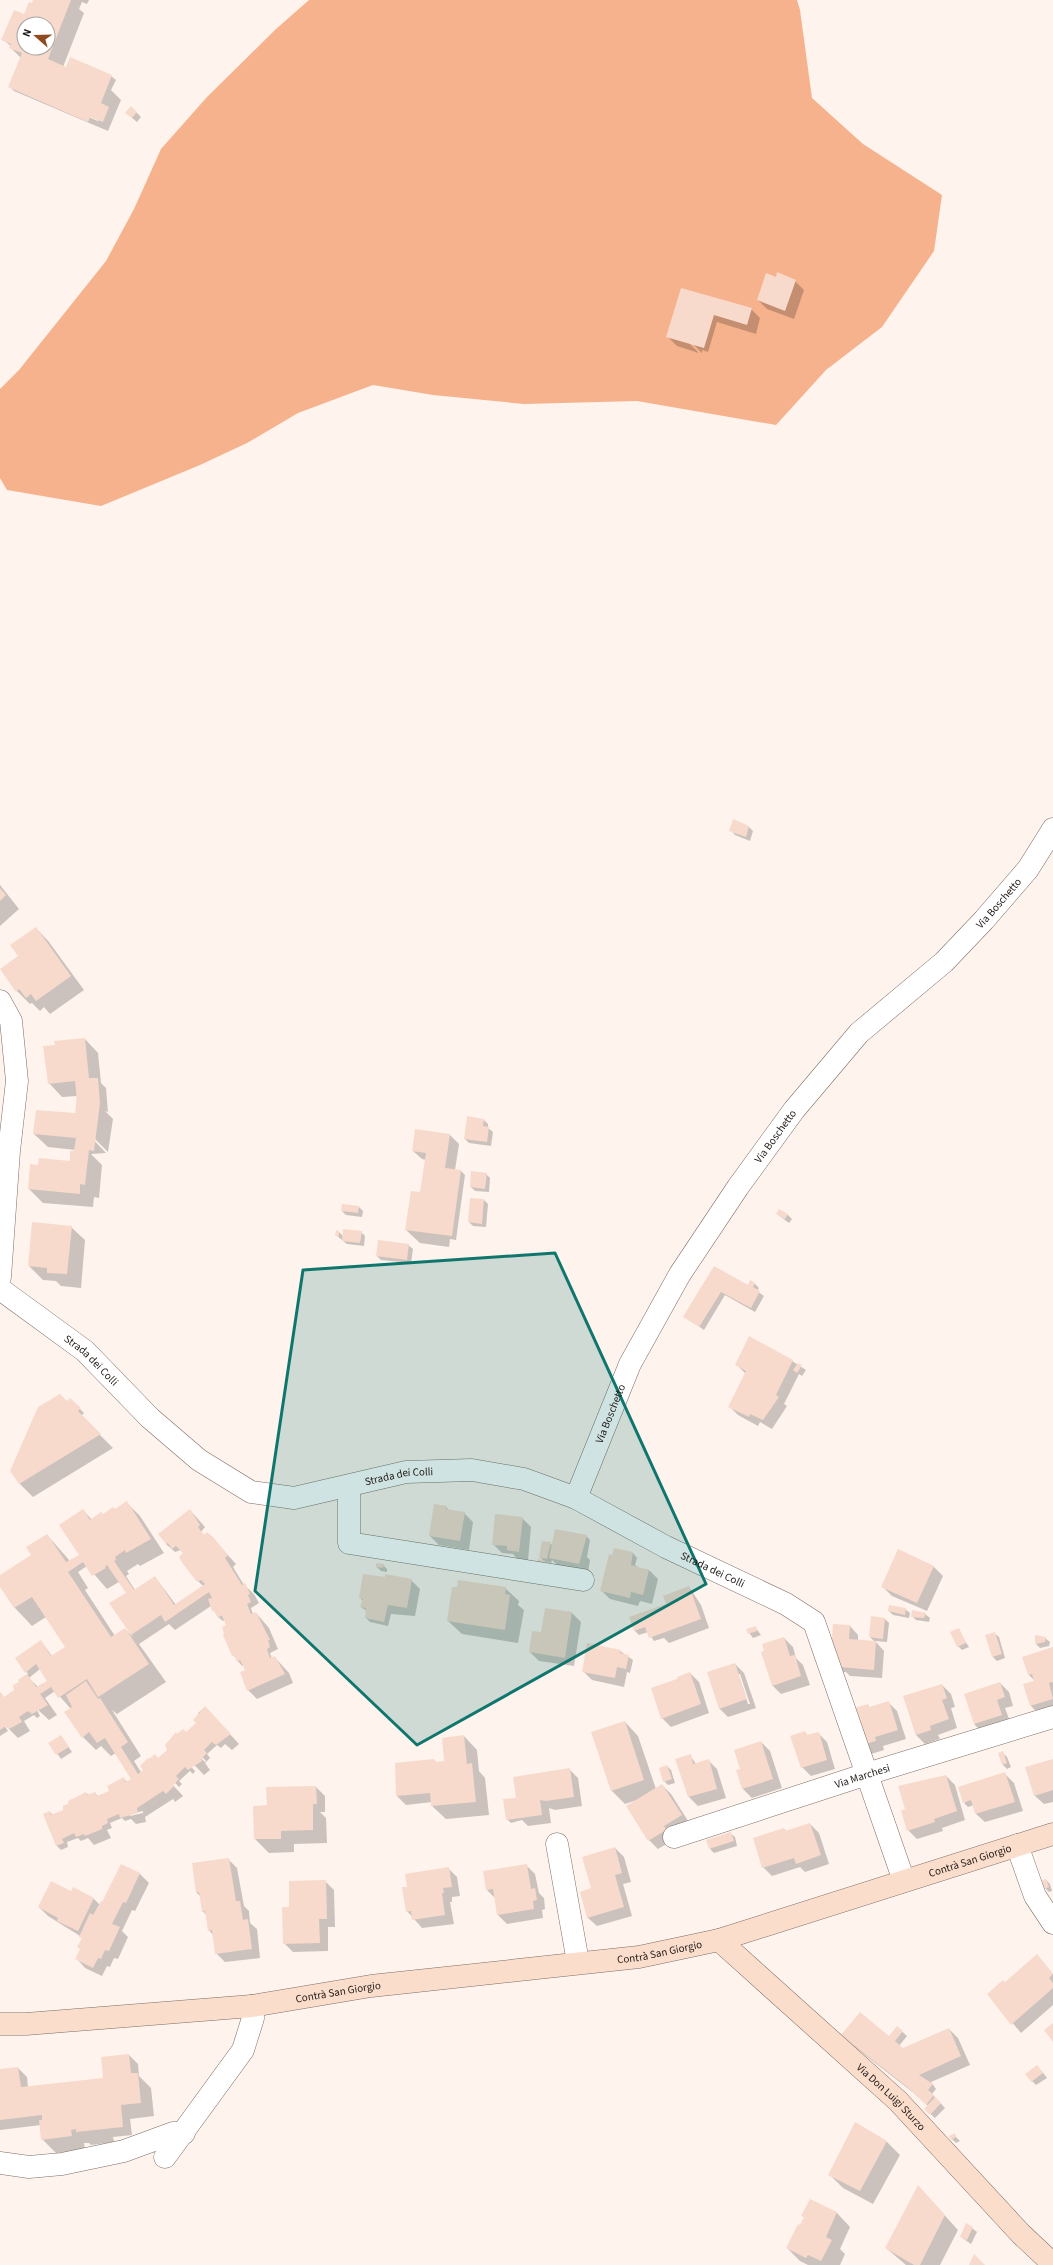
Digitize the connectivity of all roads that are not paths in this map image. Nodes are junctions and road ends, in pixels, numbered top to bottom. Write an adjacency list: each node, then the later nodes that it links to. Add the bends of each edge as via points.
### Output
1 (1053, 829): 6 (street, Via Boschetto, via 1028,869 984,920 944,962 859,1033 794,1110 738,1187 680,1274 630,1364)
2 (0, 1001): 3 (street, via 11,1021 17,1081)
3 (0, 1277)
4 (0, 1289): 5 (street, Strada dei Colli, via 85,1351 150,1418 199,1460 251,1492 294,1498)
5 (349, 1486): 6 (street, Strada dei Colli, via 406,1472 472,1470 524,1479); 7 (street, Strada dei Colli, via 348,1543)
6 (576, 1498): 9 (street, Strada dei Colli, via 666,1547 786,1604 814,1622)
7 (583, 1580)
8 (1053, 1717): 9 (street, Via Marchesi)
9 (867, 1774): 11 (street, Via Marchesi); 14 (street, Strada dei Colli)
10 (1053, 1834): 13 (street, Contrà San Giorgio)
11 (674, 1837)
12 (557, 1844): 17 (street)
13 (1017, 1845): 14 (street, Contrà San Giorgio); 15 (street, via 1035,1896)
14 (904, 1881): 16 (street, Contrà San Giorgio)
15 (1053, 1923)
16 (719, 1940): 17 (street, Contrà San Giorgio, via 639,1957); 23 (street, Via Don Luigi Sturzo, via 898,2101 1020,2234)
17 (578, 1962): 18 (street, Contrà San Giorgio, via 371,1986)
18 (252, 2006): 19 (street, Contrà San Giorgio); 20 (street, via 253,2018 243,2050)
19 (0, 2024)
20 (184, 2133): 21 (street); 22 (street, via 172,2133 124,2151 62,2164 29,2167)
21 (165, 2157)
22 (0, 2163)
23 (1053, 2264)

